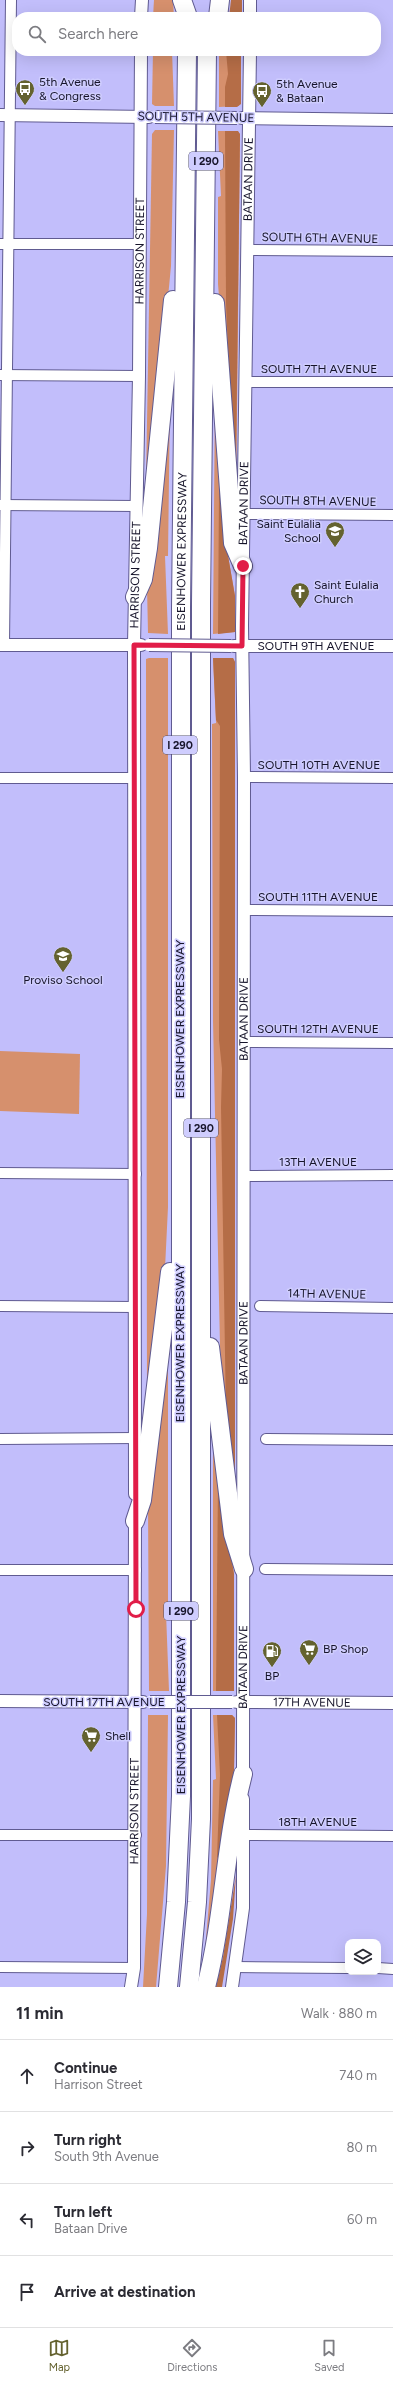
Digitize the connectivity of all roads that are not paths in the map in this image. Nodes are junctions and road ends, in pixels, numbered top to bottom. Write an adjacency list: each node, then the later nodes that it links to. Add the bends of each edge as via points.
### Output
1 (11, 0): 18 (street)
2 (142, 0): 8 (street)
3 (182, 0): 9 (highway)
4 (188, 0): 10 (highway)
5 (208, 0): 11 (highway)
6 (220, 0): 12 (highway)
7 (250, 0): 13 (street)
8 (141, 12)
9 (186, 12)
10 (188, 12)
11 (208, 12)
12 (219, 12)
13 (250, 12)
14 (141, 56): 19 (street, HARRISON STREET)
15 (187, 56): 26 (highway, EISENHOWER EXPRESSWAY / I 290)
16 (207, 56): 27 (highway, EISENHOWER EXPRESSWAY / I 290)
17 (249, 56): 20 (street, BATAAN DRIVE)
18 (5, 115): 19 (street, SOUTH 5TH AVENUE); 22 (street)
19 (141, 117): 20 (street, SOUTH 5TH AVENUE, bridge); 23 (street, HARRISON STREET)
20 (243, 118): 21 (street, SOUTH 5TH AVENUE); 24 (street, BATAAN DRIVE)
21 (393, 120)
22 (4, 244): 23 (street); 28 (street)
23 (140, 244): 29 (street, HARRISON STREET)
24 (247, 250): 25 (street, SOUTH 6TH AVENUE); 30 (street, BATAAN DRIVE)
25 (393, 251)
26 (184, 256): 37 (highway, via 173,297 148,548 142,579); 54 (highway, EISENHOWER EXPRESSWAY / I 290, via 180,616)
27 (205, 269): 36 (highway, via 214,301 233,543); 59 (highway, EISENHOWER EXPRESSWAY / I 290, via 201,619)
28 (3, 375): 29 (street); 32 (street)
29 (139, 376): 33 (street, HARRISON STREET)
30 (246, 382): 31 (street, SOUTH 7TH AVENUE); 34 (street, BATAAN DRIVE)
31 (393, 382)
32 (3, 505): 33 (street); 38 (street)
33 (137, 506): 37 (street, HARRISON STREET)
34 (244, 514): 35 (street, SOUTH 8TH AVENUE); 36 (street, BATAAN DRIVE)
35 (393, 515)
36 (243, 566): 40 (street, BATAAN DRIVE)
37 (135, 597): 39 (street, HARRISON STREET)
38 (2, 645): 39 (street, SOUTH 9TH AVENUE)
39 (134, 645): 40 (street, SOUTH 9TH AVENUE, bridge); 44 (street, HARRISON STREET)
40 (237, 646): 41 (street, SOUTH 9TH AVENUE); 42 (street, BATAAN DRIVE)
41 (393, 646)
42 (244, 777): 45 (street, SOUTH 10TH AVENUE); 46 (street, BATAAN DRIVE)
43 (0, 778): 44 (street)
44 (134, 778): 51 (street, HARRISON STREET)
45 (393, 778)
46 (244, 910): 47 (street, SOUTH 11TH AVENUE); 48 (street, BATAAN DRIVE)
47 (393, 911)
48 (244, 1042): 49 (street, SOUTH 12TH AVENUE); 53 (street, BATAAN DRIVE)
49 (393, 1043)
50 (0, 1173): 51 (street)
51 (136, 1174): 57 (street, HARRISON STREET)
52 (393, 1175): 53 (street, 13TH AVENUE)
53 (243, 1176): 65 (street, BATAAN DRIVE)
54 (180, 1234): 64 (highway, via 170,1271 142,1500); 86 (highway, EISENHOWER EXPRESSWAY / I 290, via 180,1810 176,1902)
55 (0, 1306): 57 (street)
56 (260, 1306): 58 (street, 14TH AVENUE)
57 (135, 1307): 60 (street, HARRISON STREET)
58 (393, 1308)
59 (201, 1319): 65 (highway, via 211,1350 233,1534); 87 (highway, EISENHOWER EXPRESSWAY / I 290, via 201,1819)
60 (136, 1438): 62 (street); 64 (street, HARRISON STREET)
61 (266, 1438): 63 (street)
62 (0, 1439)
63 (393, 1440)
64 (135, 1522): 67 (street, HARRISON STREET)
65 (244, 1569): 72 (street, BATAAN DRIVE)
66 (0, 1570): 67 (street)
67 (136, 1570): 71 (street, HARRISON STREET)
68 (265, 1570): 69 (street)
69 (393, 1570)
70 (0, 1702): 71 (street, SOUTH 17TH AVENUE)
71 (136, 1702): 72 (street, SOUTH 17TH AVENUE, bridge); 76 (street, HARRISON STREET)
72 (238, 1702): 73 (street, 17TH AVENUE); 74 (street, BATAAN DRIVE)
73 (393, 1703)
74 (243, 1774): 77 (street, BATAAN DRIVE); 88 (highway, via 234,1816 219,1928)
75 (0, 1835): 76 (street)
76 (136, 1835): 81 (street, HARRISON STREET)
77 (243, 1835): 78 (street, 18TH AVENUE); 80 (street, BATAAN DRIVE, via 243,1908)
78 (393, 1836)
79 (0, 1967): 81 (street)
80 (235, 1967): 82 (street); 89 (street, BATAAN DRIVE)
81 (134, 1968): 85 (street, HARRISON STREET)
82 (345, 1968)
83 (381, 1968): 84 (street)
84 (393, 1968)
85 (131, 1987)
86 (168, 1987)
87 (189, 1987)
88 (206, 1987)
89 (232, 1987)

